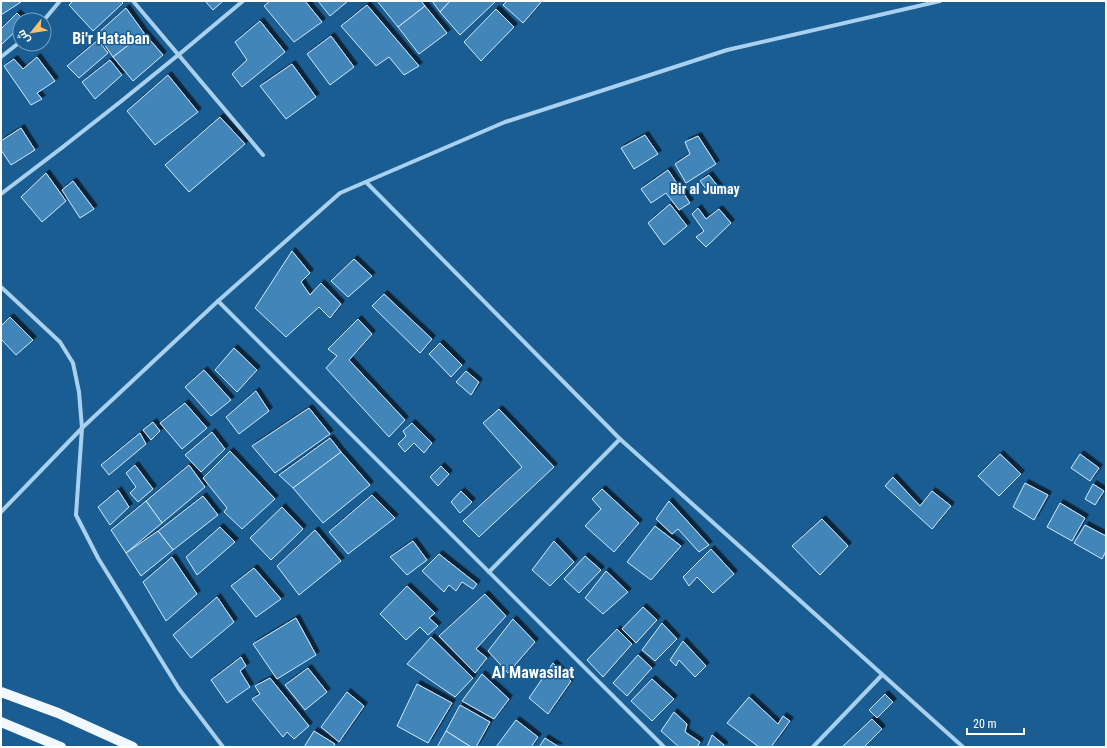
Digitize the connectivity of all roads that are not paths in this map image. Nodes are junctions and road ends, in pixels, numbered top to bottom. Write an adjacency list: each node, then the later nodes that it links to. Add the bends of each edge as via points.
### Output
1 (60, 1): 5 (street)
2 (133, 1): 7 (street)
3 (243, 1): 7 (street)
4 (940, 1): 10 (street, via 727,50 505,122)
5 (51, 12)
6 (12, 48): 8 (street)
7 (179, 56): 9 (street); 11 (street)
8 (1, 57)
9 (263, 155)
10 (366, 182): 13 (street, via 340,193); 15 (street)
11 (1, 194)
12 (1, 287): 14 (street, via 60,342 73,363)
13 (218, 301): 14 (street); 17 (street)
14 (82, 428): 16 (street); 23 (street, via 76,515 98,558 179,689)
15 (620, 439): 17 (street); 18 (street)
16 (1, 512)
17 (489, 572): 24 (street)
18 (882, 675): 25 (street); 26 (street)
19 (1, 692): 22 (main road, via 58,713)
20 (1, 722): 21 (main road)
21 (61, 747)
22 (134, 747)
23 (223, 747)
24 (664, 747)
25 (813, 747)
26 (963, 747)

